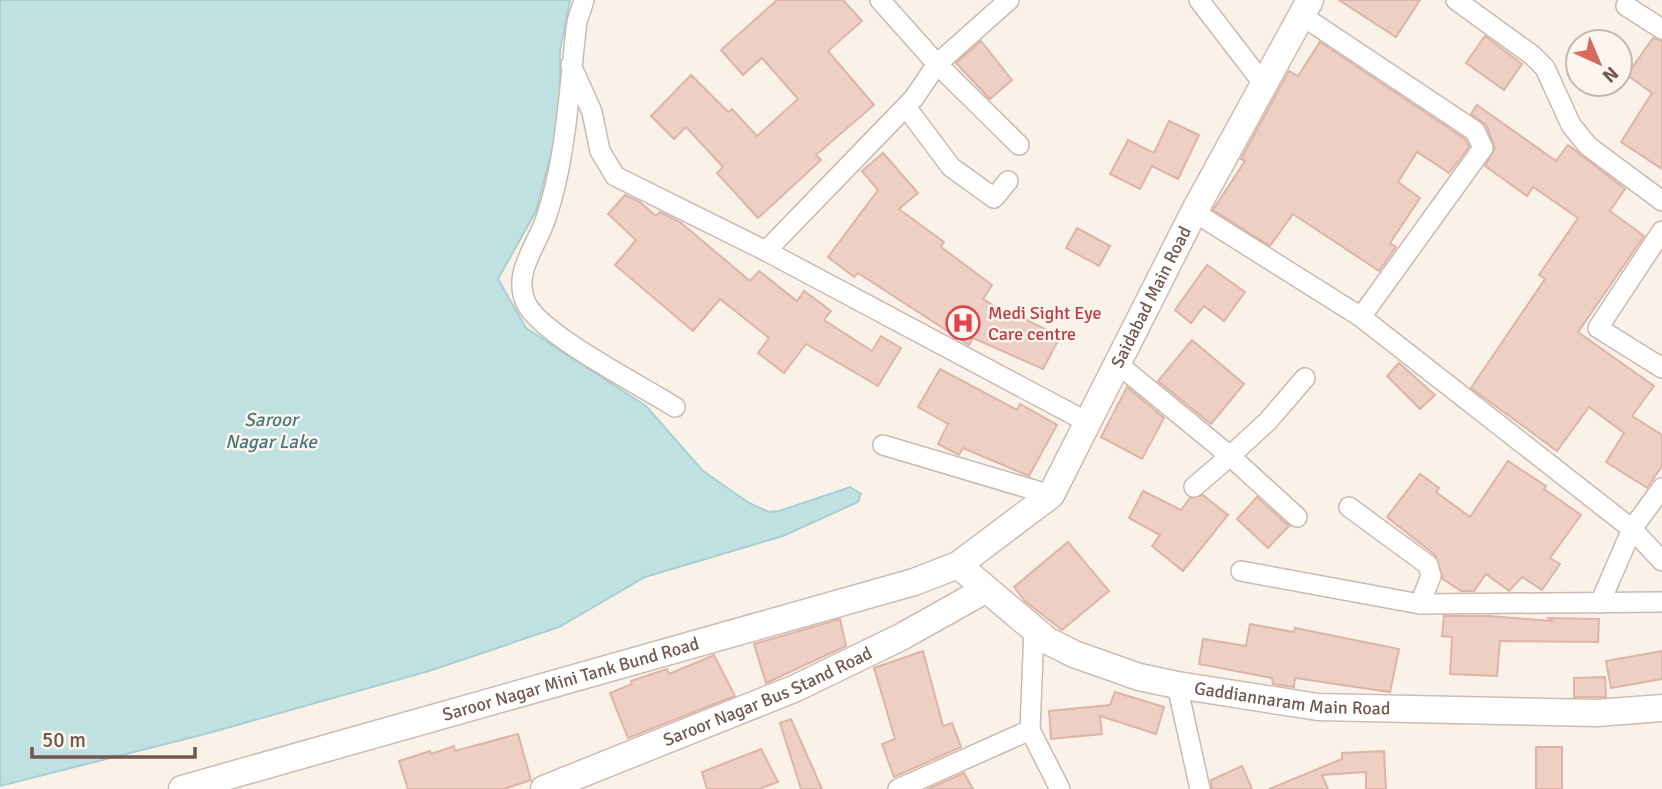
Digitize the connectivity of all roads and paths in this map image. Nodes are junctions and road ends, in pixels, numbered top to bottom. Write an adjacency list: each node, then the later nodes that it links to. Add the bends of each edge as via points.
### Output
1 (584, 0): 10 (street)
2 (880, 0): 9 (street)
3 (1009, 0): 9 (street)
4 (1199, 0): 11 (street)
5 (1456, 0): 15 (street, via 1532,55 1545,68 1571,125 1587,146)
6 (1626, 6): 8 (street)
7 (1305, 7): 11 (main road, Saidabad Main Road); 19 (street, via 1475,131 1483,148)
8 (1662, 29)
9 (937, 64): 12 (street); 13 (street)
10 (572, 65): 18 (street, via 592,112 600,151 615,176); 23 (street, via 546,217 520,279 526,304 555,333)
11 (1262, 82): 16 (main road, Saidabad Main Road)
12 (906, 107): 14 (street, via 962,177 994,198); 18 (street)
13 (1018, 145)
14 (1008, 181)
15 (1662, 201)
16 (1194, 212): 19 (street); 20 (main road, Saidabad Main Road)
17 (1662, 231): 21 (street, via 1598,328)
18 (766, 251): 24 (street)
19 (1361, 317): 32 (street)
20 (1118, 364): 24 (main road, Saidabad Main Road); 26 (street)
21 (1662, 368)
22 (1305, 378): 26 (street)
23 (675, 407)
24 (1089, 423): 29 (main road, Saidabad Main Road)
25 (883, 445): 29 (street)
26 (1230, 456): 27 (street); 31 (street)
27 (1194, 487)
28 (1662, 488): 32 (street)
29 (1051, 495): 34 (main road, Saidabad Main Road)
30 (1349, 507): 39 (street, via 1428,565 1431,576)
31 (1297, 517)
32 (1632, 529): 33 (street); 38 (street)
33 (1662, 561)
34 (958, 565): 36 (main road, Gaddiannaram Main Road); 45 (main road, Saroor Nagar Mini Tank Bund Road, via 914,582)
35 (1241, 571): 39 (street)
36 (985, 590): 40 (main road, Gaddiannaram Main Road); 46 (main road, Saroor Nagar Bus Stand Road, via 796,688)
37 (1662, 602): 38 (street)
38 (1600, 603): 39 (street)
39 (1420, 604)
40 (1034, 629): 41 (main road, Gaddiannaram Main Road, via 1074,654); 43 (street)
41 (1177, 685): 42 (main road, Gaddiannaram Main Road, via 1318,707 1597,713); 48 (street)
42 (1662, 708)
43 (1030, 730): 44 (street); 47 (street)
44 (902, 788)
45 (182, 789)
46 (544, 789)
47 (1060, 789)
48 (1200, 789)

